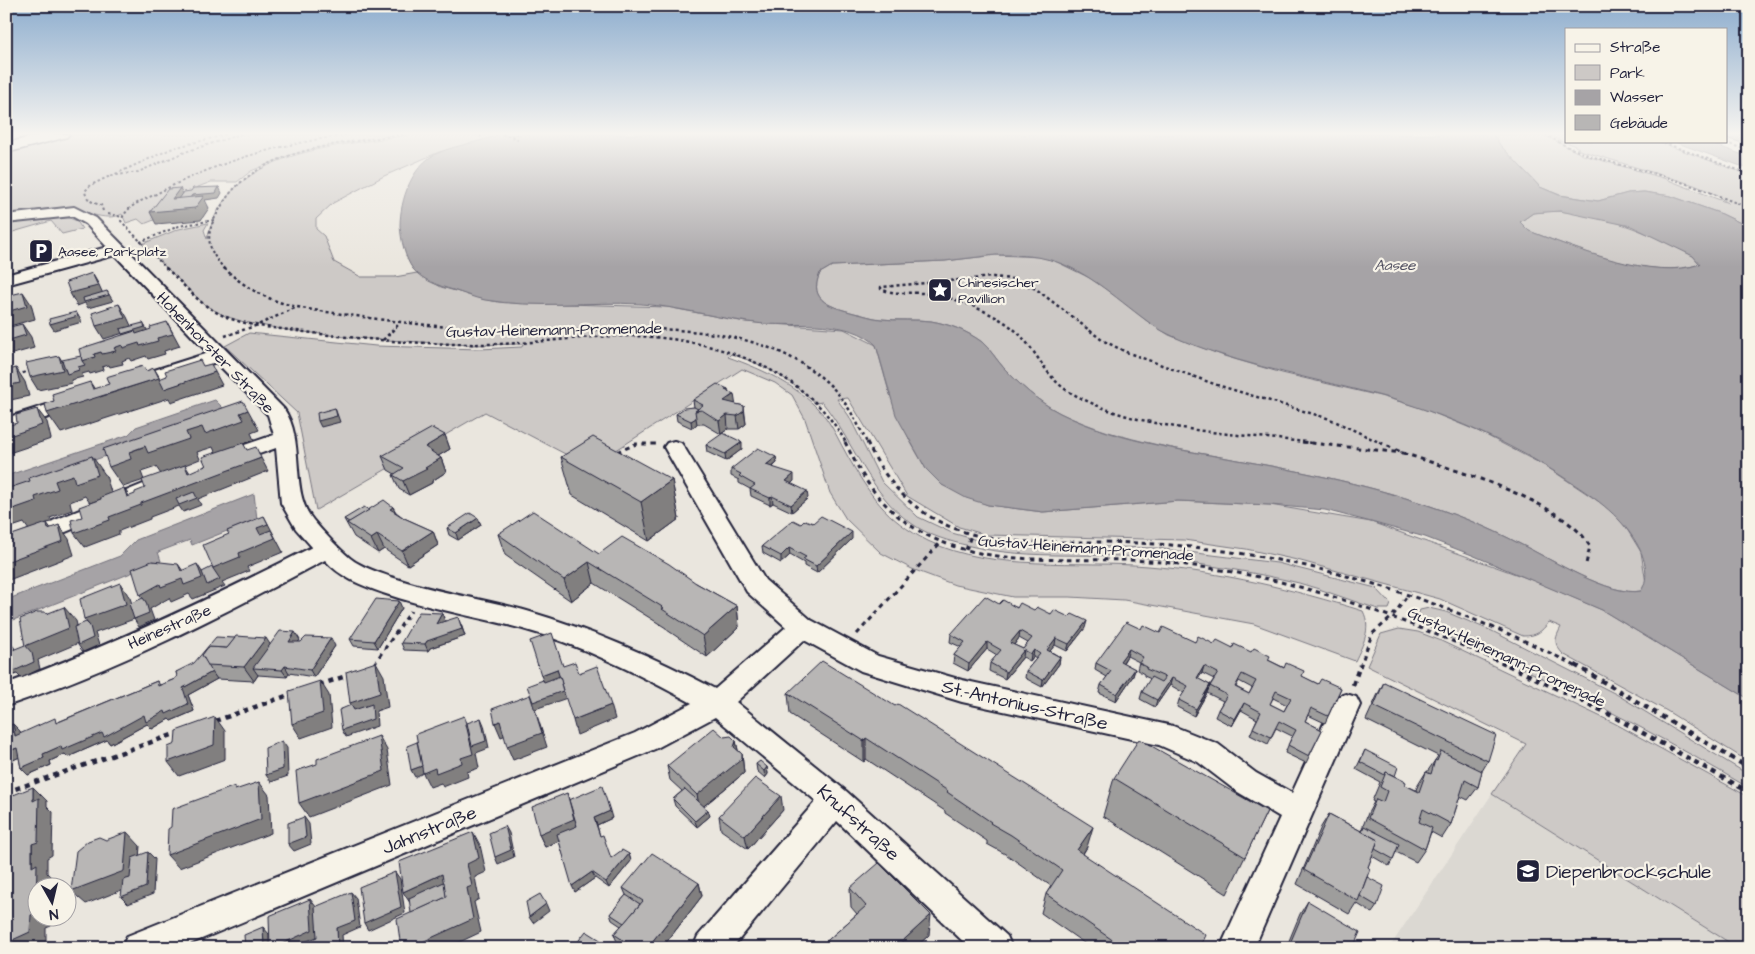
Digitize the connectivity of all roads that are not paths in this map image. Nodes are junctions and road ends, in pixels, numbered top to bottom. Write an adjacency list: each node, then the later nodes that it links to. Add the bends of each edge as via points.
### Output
1 (6, 219): 2 (street, Hohenhorster Straße, via 74,211 91,221)
2 (118, 249): 3 (street); 4 (street, Hohenhorster Straße)
3 (6, 280)
4 (214, 348): 5 (street); 8 (street, Hohenhorster Straße, via 276,413)
5 (116, 389)
6 (89, 398): 7 (street)
7 (6, 425)
8 (285, 438): 10 (street); 13 (street, Hohenhorster Straße, via 292,503 304,524)
9 (674, 447): 14 (street, St.-Antonius-Straße, via 756,586)
10 (206, 466)
11 (180, 476): 12 (street)
12 (6, 549)
13 (327, 549): 15 (street, Heinestraße, via 190,617 47,681); 16 (street, Hohenhorster Straße, via 365,578 421,597 525,620 591,642)
14 (802, 627): 16 (street); 19 (street, St.-Antonius-Straße, via 870,664 962,691 1163,734 1208,753 1246,782)
15 (6, 695)
16 (717, 703): 18 (street, Knufstraße); 20 (street, Jahnstraße, via 646,741)
17 (1346, 704): 19 (street)
18 (836, 800): 21 (street); 22 (street, Knufstraße)
19 (1298, 812): 23 (street)
20 (138, 948)
21 (710, 948)
22 (995, 948)
23 (1237, 948)

